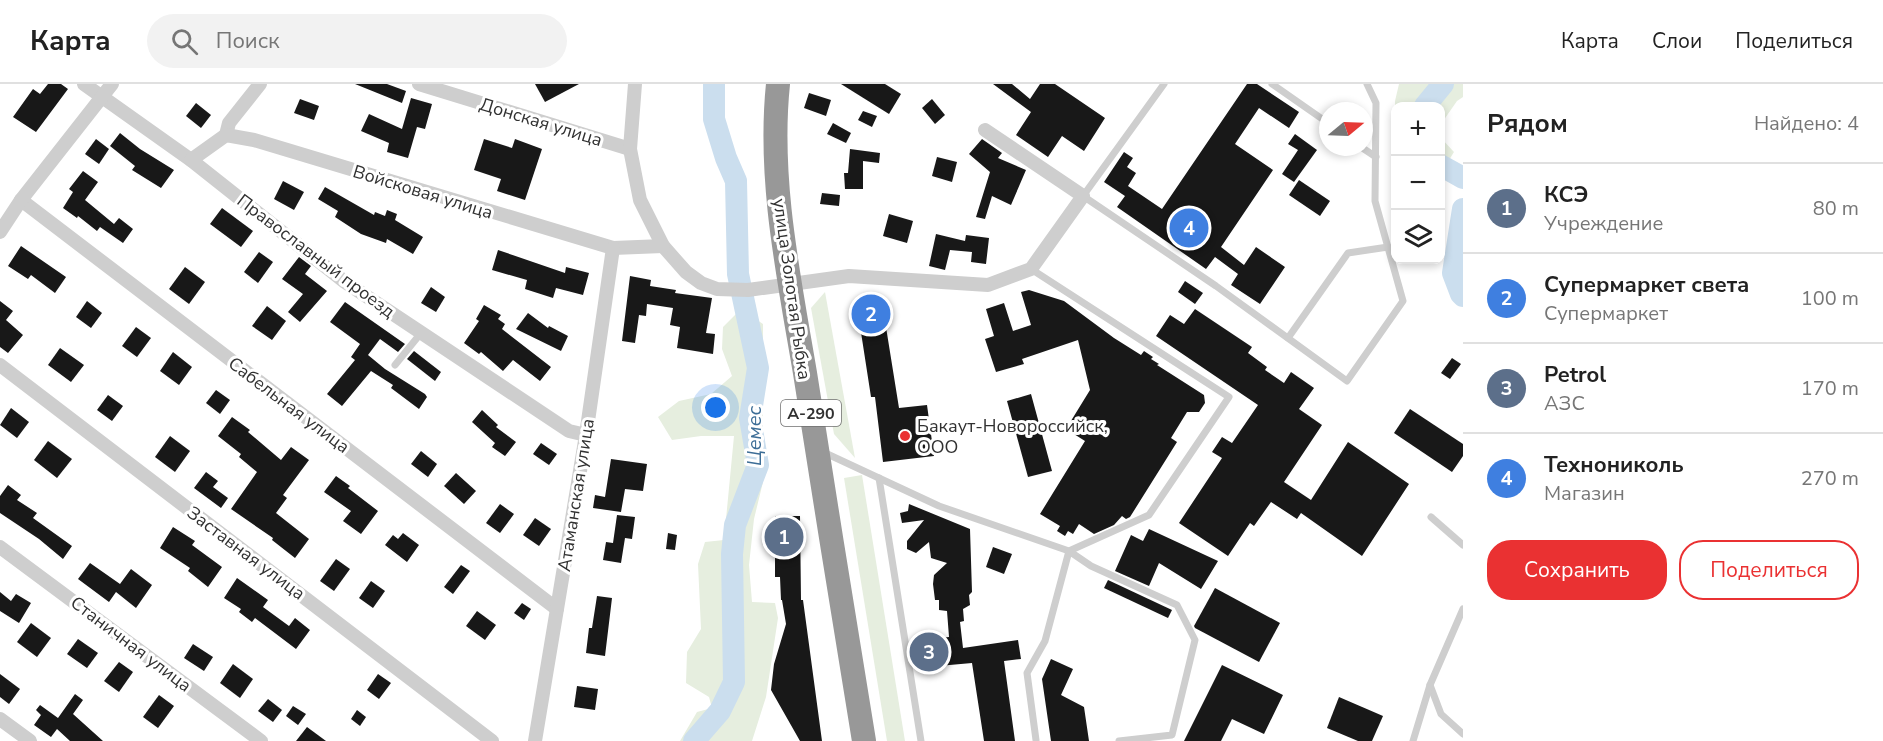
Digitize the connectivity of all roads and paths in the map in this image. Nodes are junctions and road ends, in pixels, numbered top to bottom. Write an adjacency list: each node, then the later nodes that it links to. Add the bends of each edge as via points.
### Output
1 (84, 84): 10 (street, Православный проезд)
2 (112, 84): 10 (street)
3 (260, 84): 13 (street, via 229,123)
4 (419, 84): 14 (street, Донская улица)
5 (635, 84): 14 (street)
6 (778, 84): 25 (highway, улица Золотая Рыбка / А-290, via 775,143)
7 (1164, 84): 18 (lane)
8 (1272, 84): 11 (lane)
9 (1367, 84): 16 (lane, via 1376,103)
10 (103, 97): 17 (street, Православный проезд); 19 (street)
11 (1319, 117)
12 (985, 130): 18 (street)
13 (226, 135): 17 (street); 22 (street, Войсковая улица, via 254,140)
14 (630, 148): 21 (street, via 640,200)
15 (1373, 155): 16 (lane)
16 (1376, 157): 23 (lane, via 1375,201)
17 (191, 160): 26 (street, Православный проезд, via 345,282)
18 (1083, 196): 24 (street); 27 (lane)
19 (21, 200): 20 (street); 37 (street, Сабельная улица)
20 (0, 232)
21 (663, 246): 22 (street, Войсковая улица); 25 (street, via 686,272 717,289)
22 (613, 248): 30 (street, Атаманская улица)
23 (1388, 248): 27 (lane, via 1348,254); 27 (lane, via 1403,302 1347,381)
24 (1031, 269): 25 (street, via 988,285 849,276); 36 (lane, via 1229,397 1149,515)
25 (790, 285): 31 (highway, улица Золотая Рыбка / А-290)
26 (421, 333): 29 (lane); 30 (street, Православный проезд, via 569,431)
27 (1288, 338)
28 (0, 365): 45 (street, Заставная улица)
29 (395, 365)
30 (586, 435): 37 (street, Атаманская улица)
31 (817, 449): 32 (lane); 47 (highway, улица Золотая Рыбка / А-290)
32 (879, 478): 36 (lane, via 939,506); 48 (lane)
33 (1431, 517): 34 (lane)
34 (1463, 545)
35 (0, 546): 44 (street, Станичная улица)
36 (1069, 551): 42 (lane, via 1045,641 1027,673); 49 (lane, via 1091,566 1177,605 1196,640 1172,735)
37 (557, 609): 46 (street, Атаманская улица)
38 (1463, 609): 39 (lane)
39 (1430, 685): 41 (lane, via 1441,714); 50 (lane)
40 (0, 719): 43 (street)
41 (1463, 734)
42 (1036, 740)
43 (30, 741)
44 (261, 741)
45 (492, 741)
46 (535, 741)
47 (864, 741)
48 (921, 741)
49 (1119, 741)
50 (1413, 741)

